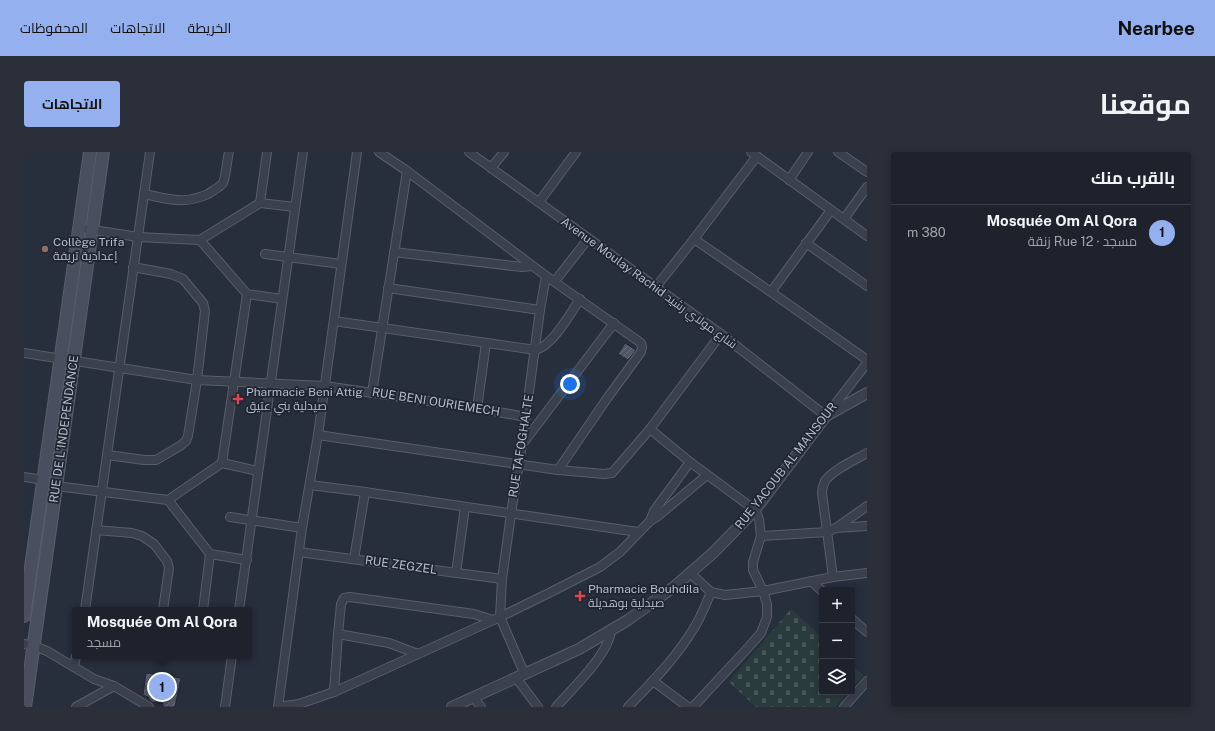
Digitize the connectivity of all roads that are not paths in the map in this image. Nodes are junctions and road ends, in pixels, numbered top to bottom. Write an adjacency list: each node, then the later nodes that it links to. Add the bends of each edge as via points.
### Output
1 (90, 152): 26 (main road, RUE DE L'INDEPENDANCE)
2 (103, 152): 27 (main road, RUE DE L'INDEPENDANCE)
3 (150, 152): 20 (street)
4 (229, 152): 20 (street, via 222,183 212,192 188,201)
5 (267, 152): 22 (street)
6 (303, 152): 23 (street)
7 (357, 152): 37 (street)
8 (379, 152): 16 (street)
9 (469, 152): 15 (street, Avenue Moulay Rachid شارع مولاي رشيد)
10 (504, 152): 15 (street)
11 (576, 152): 21 (street)
12 (808, 152): 18 (street)
13 (838, 152): 17 (street)
14 (754, 154): 18 (street); 31 (street)
15 (491, 168): 21 (street, Avenue Moulay Rachid شارع مولاي رشيد)
16 (407, 171): 34 (street); 38 (street)
17 (867, 172)
18 (789, 180): 24 (street)
19 (867, 187): 25 (street)
20 (144, 194): 29 (street)
21 (538, 202): 30 (street, Avenue Moulay Rachid شارع مولاي رشيد)
22 (260, 203): 23 (street); 32 (street)
23 (294, 207): 36 (street)
24 (831, 210): 25 (street); 33 (street)
25 (844, 219): 28 (street)
26 (79, 228): 27 (street); 57 (main road, RUE DE L'INDEPENDANCE)
27 (92, 230): 29 (street); 58 (main road, RUE DE L'INDEPENDANCE)
28 (867, 236)
29 (138, 237): 32 (street); 39 (street)
30 (588, 239): 41 (street); 44 (street, Avenue Moulay Rachid شارع مولاي رشيد)
31 (694, 239): 44 (street); 45 (street)
32 (200, 240): 46 (street)
33 (806, 243): 42 (street); 45 (street)
34 (394, 252): 38 (street, via 522,267); 43 (street)
35 (265, 254): 36 (street)
36 (288, 257): 37 (street); 47 (street)
37 (341, 264): 50 (street)
38 (533, 266): 40 (street)
39 (133, 267): 60 (street); 61 (street, via 178,276 203,303 205,312)
40 (546, 276): 41 (street); 49 (street, RUE TAFOGHALTE)
41 (555, 281): 48 (street)
42 (867, 286)
43 (388, 288): 49 (street); 52 (street)
44 (655, 288): 53 (street, Avenue Moulay Rachid شارع مولاي رشيد)
45 (771, 292): 59 (street)
46 (247, 294): 47 (street); 62 (street)
47 (282, 299): 63 (street)
48 (580, 299): 51 (street); 55 (street, via 546,345)
49 (540, 310): 55 (street, RUE TAFOGHALTE)
50 (334, 321): 52 (street); 64 (street)
51 (614, 323): 72 (street); 78 (street, via 641,343 641,352)
52 (382, 329): 54 (street); 65 (street)
53 (721, 334): 68 (street, Avenue Moulay Rachid شارع مولاي رشيد); 70 (street)
54 (486, 343): 55 (street); 67 (street)
55 (536, 350): 69 (street, RUE TAFOGHALTE)
56 (24, 353): 57 (street, RUE BENI OURIEMECH)
57 (60, 359): 58 (street, RUE BENI OURIEMECH); 82 (main road, RUE DE L'INDEPENDANCE)
58 (73, 361): 60 (street, RUE BENI OURIEMECH); 84 (main road, RUE DE L'INDEPENDANCE)
59 (867, 361): 68 (street, RUE YACOUB AL MANSOUR)
60 (119, 368): 61 (street, RUE BENI OURIEMECH); 74 (street)
61 (197, 380): 62 (street, RUE BENI OURIEMECH); 74 (street, via 186,441 156,460)
62 (235, 382): 63 (street, RUE BENI OURIEMECH); 76 (street)
63 (270, 383): 64 (street, RUE BENI OURIEMECH); 79 (street)
64 (325, 386): 65 (street, RUE BENI OURIEMECH); 71 (street)
65 (372, 393): 67 (street, RUE BENI OURIEMECH)
66 (867, 393): 68 (street)
67 (477, 408): 69 (street, RUE BENI OURIEMECH)
68 (826, 416): 90 (street, RUE YACOUB AL MANSOUR)
69 (526, 417): 72 (street, RUE TAFOGHALTE)
70 (650, 429): 75 (street); 78 (street, via 612,473)
71 (318, 435): 77 (street); 83 (street)
72 (522, 444): 77 (street, RUE TAFOGHALTE)
73 (867, 453): 100 (street, via 831,474 826,480 822,493)
74 (107, 455): 85 (street)
75 (690, 462): 80 (street); 94 (street)
76 (222, 463): 79 (street); 87 (street)
77 (518, 464): 78 (street); 91 (street, RUE TAFOGHALTE)
78 (558, 470)
79 (258, 471): 93 (street)
80 (707, 476): 90 (street); 94 (street)
81 (24, 477): 82 (street)
82 (44, 480): 119 (main road, RUE DE L'INDEPENDANCE)
83 (310, 485): 86 (street); 96 (street)
84 (56, 486): 85 (street); 125 (main road, RUE DE L'INDEPENDANCE)
85 (102, 492): 87 (street); 98 (street)
86 (366, 492): 89 (street); 104 (street)
87 (168, 500): 103 (street)
88 (867, 506): 97 (street)
89 (465, 507): 91 (street); 106 (street)
90 (755, 510): 101 (street); 108 (street, RUE YACOUB AL MANSOUR)
91 (511, 514): 99 (street); 110 (street, RUE TAFOGHALTE)
92 (230, 518): 93 (street)
93 (251, 520): 96 (street); 105 (street)
94 (650, 520): 99 (street)
95 (867, 526): 97 (street)
96 (302, 528): 102 (street)
97 (836, 528): 100 (street)
98 (96, 530): 115 (street); 116 (street, via 132,533 154,544 167,561 169,568)
99 (638, 532): 120 (street, via 620,552 600,567)
100 (826, 532): 101 (street); 109 (street)
101 (761, 536): 113 (street, via 753,570)
102 (299, 552): 104 (street, RUE ZEGZEL); 134 (street, via 278,707 299,704)
103 (210, 554): 105 (street); 117 (street)
104 (354, 559): 106 (street, RUE ZEGZEL)
105 (247, 560): 118 (street)
106 (456, 573): 110 (street, RUE ZEGZEL)
107 (867, 573): 109 (street)
108 (690, 574): 114 (street); 122 (street, RUE YACOUB AL MANSOUR)
109 (833, 577): 111 (street)
110 (502, 579): 120 (street, RUE TAFOGHALTE)
111 (811, 581): 112 (street); 113 (street)
112 (819, 588)
113 (763, 591): 114 (street, via 725,595); 146 (street, via 767,617 761,633)
114 (711, 592): 131 (street, via 694,628)
115 (85, 607)
116 (163, 607)
117 (203, 607)
118 (239, 607)
119 (24, 616)
120 (496, 618): 124 (street, via 350,597 344,598 341,604); 126 (street); 130 (street)
121 (855, 622): 123 (street)
122 (610, 632): 130 (street, RUE YACOUB AL MANSOUR); 143 (street, via 610,640 603,651)
123 (867, 632)
124 (338, 634): 126 (street, via 389,643); 134 (street)
125 (29, 645): 129 (street, via 47,651); 136 (main road, RUE DE L'INDEPENDANCE)
126 (418, 654): 134 (street)
127 (75, 659): 129 (street)
128 (232, 659): 139 (street)
129 (74, 667): 133 (street, via 94,679)
130 (521, 677): 135 (street, RUE YACOUB AL MANSOUR); 142 (street)
131 (653, 681): 144 (street); 145 (street)
132 (867, 681): 147 (street)
133 (114, 686): 137 (street); 138 (street)
134 (334, 692)
135 (474, 698): 140 (street, RUE YACOUB AL MANSOUR); 141 (street)
136 (25, 707)
137 (76, 707)
138 (148, 707)
139 (225, 707)
140 (452, 707)
141 (481, 707)
142 (538, 707)
143 (556, 707)
144 (628, 707)
145 (688, 707)
146 (693, 707)
147 (844, 707)

